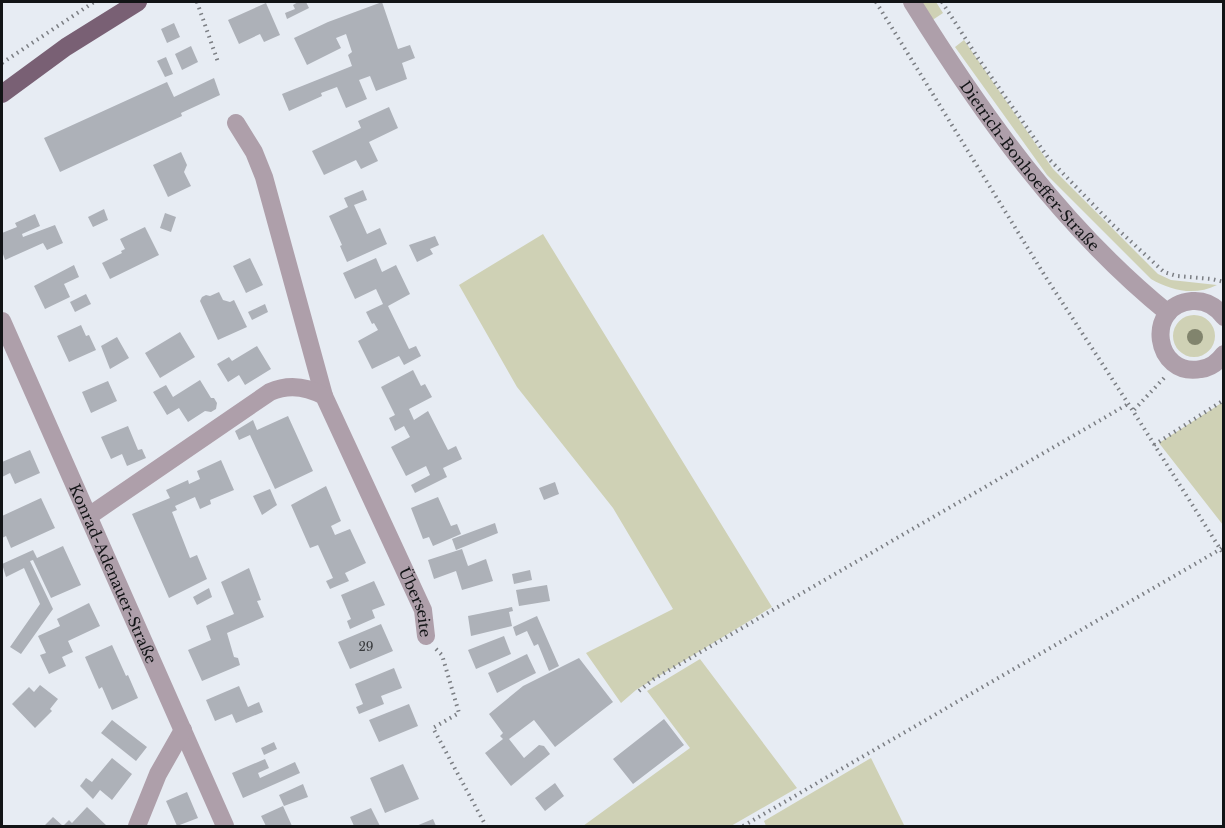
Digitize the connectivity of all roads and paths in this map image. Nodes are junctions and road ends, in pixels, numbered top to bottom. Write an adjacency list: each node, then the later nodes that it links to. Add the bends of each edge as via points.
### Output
1 (94, 2): 8 (path)
2 (138, 2): 9 (main road, via 66,47)
3 (197, 2): 7 (path)
4 (876, 2): 19 (path)
5 (912, 2): 12 (street, Dietrich-Bonhoeffer-Straße, via 972,96 1039,183 1111,262)
6 (942, 2): 11 (path, via 1049,159 1113,225 1161,270)
7 (218, 62)
8 (2, 63)
9 (2, 94)
10 (236, 123): 17 (street, Überseite, via 264,177)
11 (1224, 282)
12 (1168, 313): 13 (street, via 1183,303 1200,301); 16 (street, via 1161,325 1160,340 1165,355)
13 (1224, 317)
14 (2, 321): 22 (street, Konrad-Adenauer-Straße)
15 (1223, 358): 16 (street, via 1199,370)
16 (1176, 365): 20 (path)
17 (324, 396): 22 (street, via 294,387 270,392); 26 (street, Überseite, via 423,610)
18 (1224, 400): 21 (path)
19 (1128, 404): 20 (path); 27 (path)
20 (1133, 411): 21 (path)
21 (1154, 445): 24 (path)
22 (89, 516): 28 (street, Konrad-Adenauer-Straße)
23 (1224, 546): 24 (path)
24 (1220, 550): 25 (path); 32 (path)
25 (1224, 555)
26 (426, 636): 31 (path, Überseite, via 442,655 459,713 433,728)
27 (639, 691)
28 (183, 730): 29 (street, via 158,774); 30 (street, Konrad-Adenauer-Straße)
29 (137, 826)
30 (225, 826)
31 (486, 826)
32 (743, 826)

